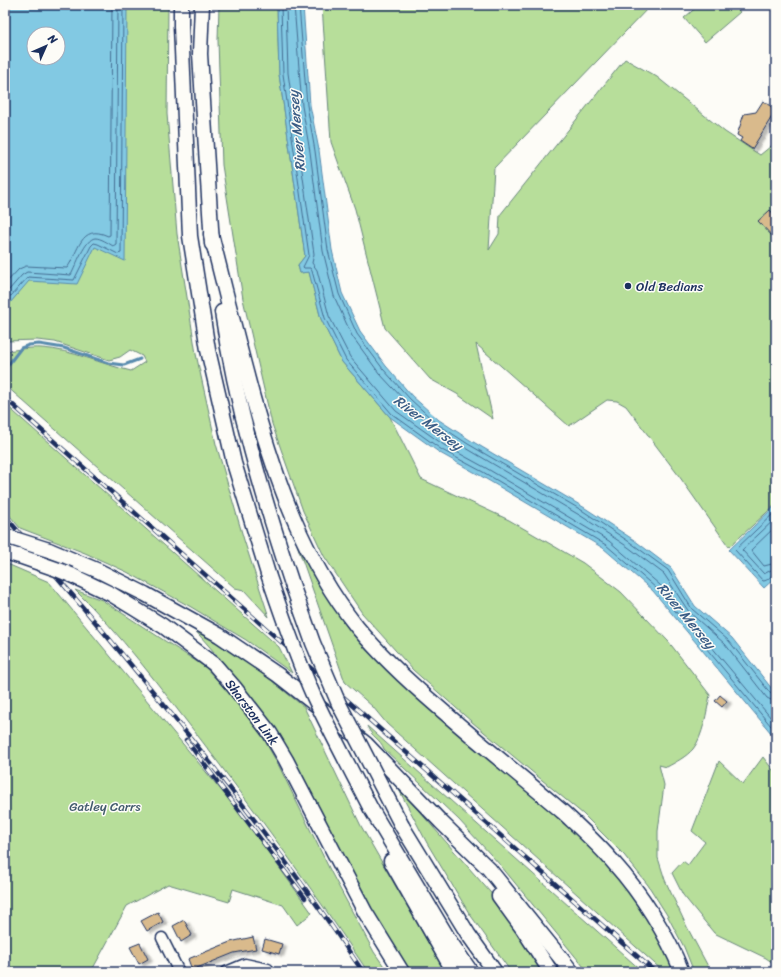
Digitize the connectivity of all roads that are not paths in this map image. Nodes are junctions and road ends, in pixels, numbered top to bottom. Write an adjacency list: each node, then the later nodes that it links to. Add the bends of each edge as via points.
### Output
1 (181, 5): 6 (highway, bridge, via 190,236 208,350 234,463 288,632 314,696)
2 (202, 5): 3 (highway, via 200,54)
3 (211, 234): 15 (highway, bridge, via 228,349 240,407 272,523 313,643 339,704 402,826 468,934); 18 (highway, via 268,452 290,512 328,586 358,628 409,681 564,813 615,863 639,894)
4 (5, 536): 7 (highway, bridge, via 49,550 104,574 219,635 260,662 366,744)
5 (5, 552): 12 (highway, Sharston Link, bridge, via 59,570 111,594 163,626 214,664 270,734 286,760 365,912)
6 (371, 809): 13 (highway, via 392,863); 14 (highway)
7 (441, 822): 16 (highway, via 504,903); 17 (highway, via 489,869)
8 (162, 938): 10 (street)
9 (268, 969): 11 (street, via 245,964)
10 (179, 972)
11 (226, 972)
12 (402, 972)
13 (454, 972)
14 (471, 972)
15 (495, 972)
16 (551, 972)
17 (572, 972)
18 (682, 972)

